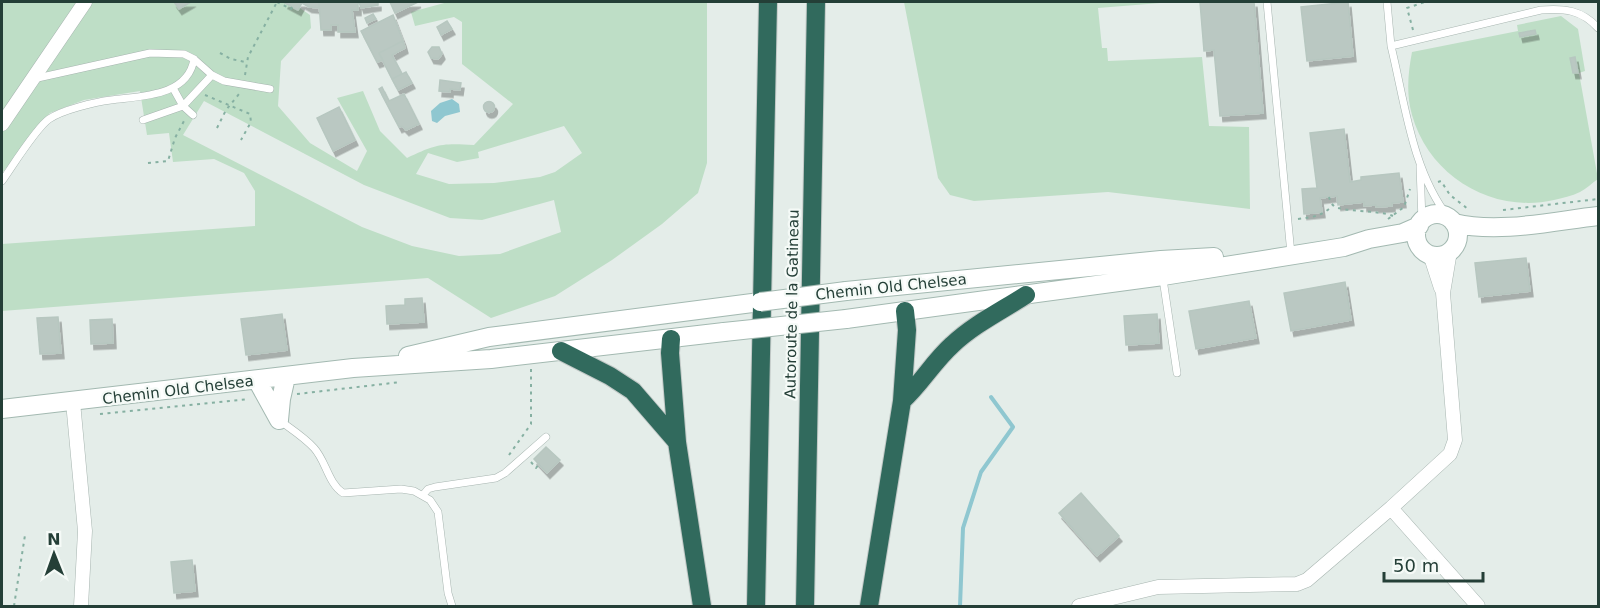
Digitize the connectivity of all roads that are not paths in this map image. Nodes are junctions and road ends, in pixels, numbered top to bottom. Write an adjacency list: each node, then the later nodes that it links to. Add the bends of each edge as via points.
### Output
1 (85, 2): 10 (street)
2 (768, 2): 50 (highway, Autoroute de la Gatineau)
3 (816, 2): 51 (highway, Autoroute de la Gatineau)
4 (1267, 2): 26 (lane)
5 (1387, 2): 7 (lane)
6 (1599, 28): 7 (lane, via 1587,17 1564,9 1541,10)
7 (1391, 46): 17 (lane)
8 (194, 59): 9 (lane); 10 (lane, via 184,54 150,53); 11 (lane, via 190,74)
9 (212, 75): 12 (lane, via 236,84); 13 (lane)
10 (33, 79): 16 (street)
11 (173, 88): 13 (lane); 18 (lane, via 140,98 87,105 49,119)
12 (270, 89)
13 (183, 106): 14 (lane); 15 (lane)
14 (192, 113)
15 (143, 120)
16 (2, 124)
17 (1420, 163): 21 (lane); 22 (lane)
18 (2, 181)
19 (1599, 216): 20 (street)
20 (1506, 218): 21 (street, via 1471,226); 24 (street)
21 (1452, 221): 22 (street, via 1437,214); 24 (street, via 1458,236)
22 (1420, 224): 23 (street, Chemin Old Chelsea, via 1403,233); 25 (street, via 1416,236)
23 (1344, 247): 25 (street, Chemin Old Chelsea, via 1413,244); 26 (street, Chemin Old Chelsea)
24 (1452, 248): 25 (street, via 1441,255); 29 (street)
25 (1425, 251): 29 (street)
26 (1291, 254): 27 (street, Chemin Old Chelsea); 28 (street, Chemin Old Chelsea, via 1161,260)
27 (1163, 276): 30 (street, Chemin Old Chelsea); 36 (lane)
28 (891, 287): 31 (street, Chemin Old Chelsea, bridge); 32 (street)
29 (1443, 293): 46 (street, via 1455,440 1450,454)
30 (1026, 295): 32 (street, Chemin Old Chelsea); 39 (highway, via 958,339)
31 (695, 310): 33 (street); 35 (street, Chemin Old Chelsea, via 489,337)
32 (905, 311): 33 (street, Chemin Old Chelsea, bridge); 39 (highway)
33 (671, 339): 34 (street, Chemin Old Chelsea); 44 (highway)
34 (561, 351): 35 (street, Chemin Old Chelsea); 44 (highway, via 633,391)
35 (353, 369): 37 (street, Chemin Old Chelsea)
36 (1177, 373)
37 (286, 377): 38 (street, Chemin Old Chelsea); 42 (street)
38 (257, 389): 40 (street, Chemin Old Chelsea); 42 (street)
39 (902, 401): 52 (highway)
40 (73, 402): 41 (street, Chemin Old Chelsea); 47 (street, via 85,531)
41 (2, 409)
42 (279, 420): 45 (lane, via 314,448 343,493 401,489)
43 (546, 437): 45 (lane, via 496,478 435,487)
44 (677, 442): 49 (highway)
45 (423, 495): 48 (lane, via 438,513)
46 (1391, 508): 53 (street, via 1307,580 1297,584 1158,587); 54 (street)
47 (81, 606)
48 (452, 606)
49 (702, 606)
50 (756, 606)
51 (805, 606)
52 (869, 606)
53 (1079, 606)
54 (1478, 606)

